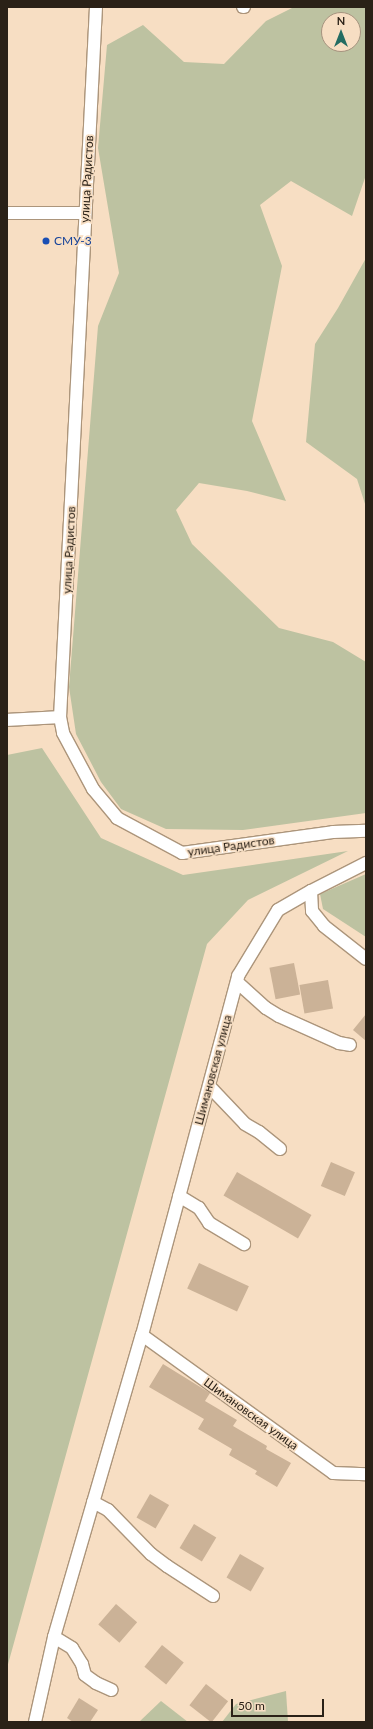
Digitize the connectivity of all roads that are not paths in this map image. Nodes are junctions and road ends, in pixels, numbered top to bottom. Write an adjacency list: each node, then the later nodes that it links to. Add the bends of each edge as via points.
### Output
1 (96, 7): 2 (street, улица Радистов)
2 (85, 213): 3 (street); 4 (street, улица Радистов)
3 (7, 214)
4 (60, 717): 5 (street); 6 (street, улица Радистов, via 62,734 93,789 117,818 182,852 333,832)
5 (7, 720)
6 (366, 831)
7 (366, 863): 8 (street, Шимановская улица)
8 (311, 891): 9 (street, via 312,911 324,926); 10 (street, Шимановская улица, via 278,910)
9 (366, 958)
10 (237, 982): 11 (street, via 279,1016); 12 (street, Шимановская улица)
11 (350, 1046)
12 (209, 1086): 13 (street, via 245,1124); 14 (street, Шимановская улица)
13 (280, 1149)
14 (179, 1196): 15 (street, via 199,1208 208,1223); 16 (street, Шимановская улица)
15 (244, 1244)
16 (142, 1335): 17 (street, Шимановская улица, via 333,1473); 18 (street, Шимановская улица)
17 (366, 1474)
18 (93, 1502): 19 (street, via 108,1510 151,1554); 20 (street, Шимановская улица)
19 (213, 1596)
20 (54, 1637): 21 (street, via 72,1648 82,1664 85,1675); 22 (street, Шимановская улица)
21 (112, 1690)
22 (35, 1722)

